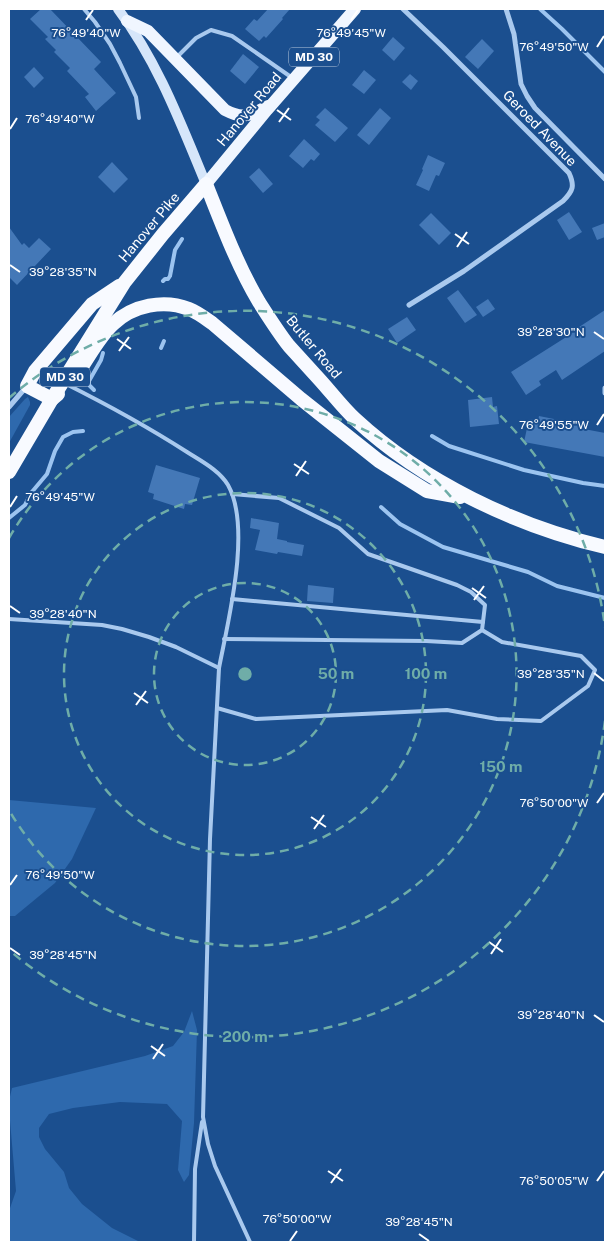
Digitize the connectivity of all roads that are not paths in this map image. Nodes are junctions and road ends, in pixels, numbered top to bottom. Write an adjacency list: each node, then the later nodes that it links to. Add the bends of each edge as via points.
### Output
1 (84, 9): 10 (lane, via 96,22 120,63 136,97)
2 (118, 9): 6 (main road, Butler Road)
3 (356, 9): 8 (main road, Hanover Road / MD 30)
4 (403, 9): 14 (street, Geroed Avenue, via 569,173 572,180 570,194 563,201 464,271)
5 (506, 9): 11 (street, via 514,34 521,84 527,96 534,108)
6 (127, 21): 7 (main road, via 148,30); 12 (main road, Butler Road, via 172,100)
7 (175, 59): 8 (lane, via 196,38 211,30 232,36); 9 (main road, via 232,114 245,116)
8 (294, 79): 9 (main road, Hanover Road / MD 30)
9 (272, 104): 12 (main road, Hanover Road / MD 30)
10 (139, 118)
11 (605, 179)
12 (206, 184): 13 (highway, Hanover Pike / MD 30); 23 (highway, Butler Road, via 235,256 259,301 288,344 368,429 401,456)
13 (124, 283): 15 (highway, Hanover Pike / MD 30); 16 (highway, via 92,304 35,371)
14 (409, 305)
15 (66, 384): 19 (highway); 22 (lane, via 148,428 210,467 224,478); 23 (highway, via 102,337 122,317 148,305 175,305 189,309 212,323 300,399 379,461 427,491)
16 (27, 386): 19 (highway); 20 (street)
17 (605, 388): 18 (street)
18 (605, 393)
19 (52, 399): 21 (highway, MD 30)
20 (9, 407)
21 (9, 472)
22 (232, 494): 25 (lane, via 239,535); 27 (lane, via 279,498 339,528 368,554 471,592 485,605)
23 (473, 499): 24 (highway, Butler Road, via 526,523)
24 (605, 547)
25 (232, 599): 27 (lane); 29 (lane)
26 (9, 619): 30 (lane, via 102,625 149,637)
27 (483, 622): 28 (lane)
28 (482, 630): 29 (lane, via 462,642); 31 (lane, via 502,642 581,656 595,670 588,686 541,721 496,719 447,710 256,720)
29 (224, 640): 30 (lane)
30 (219, 668): 31 (lane)
31 (217, 708): 32 (lane, via 210,839)
32 (203, 1117): 33 (lane, via 195,1169); 34 (lane, via 215,1166)
33 (194, 1242)
34 (250, 1242)

